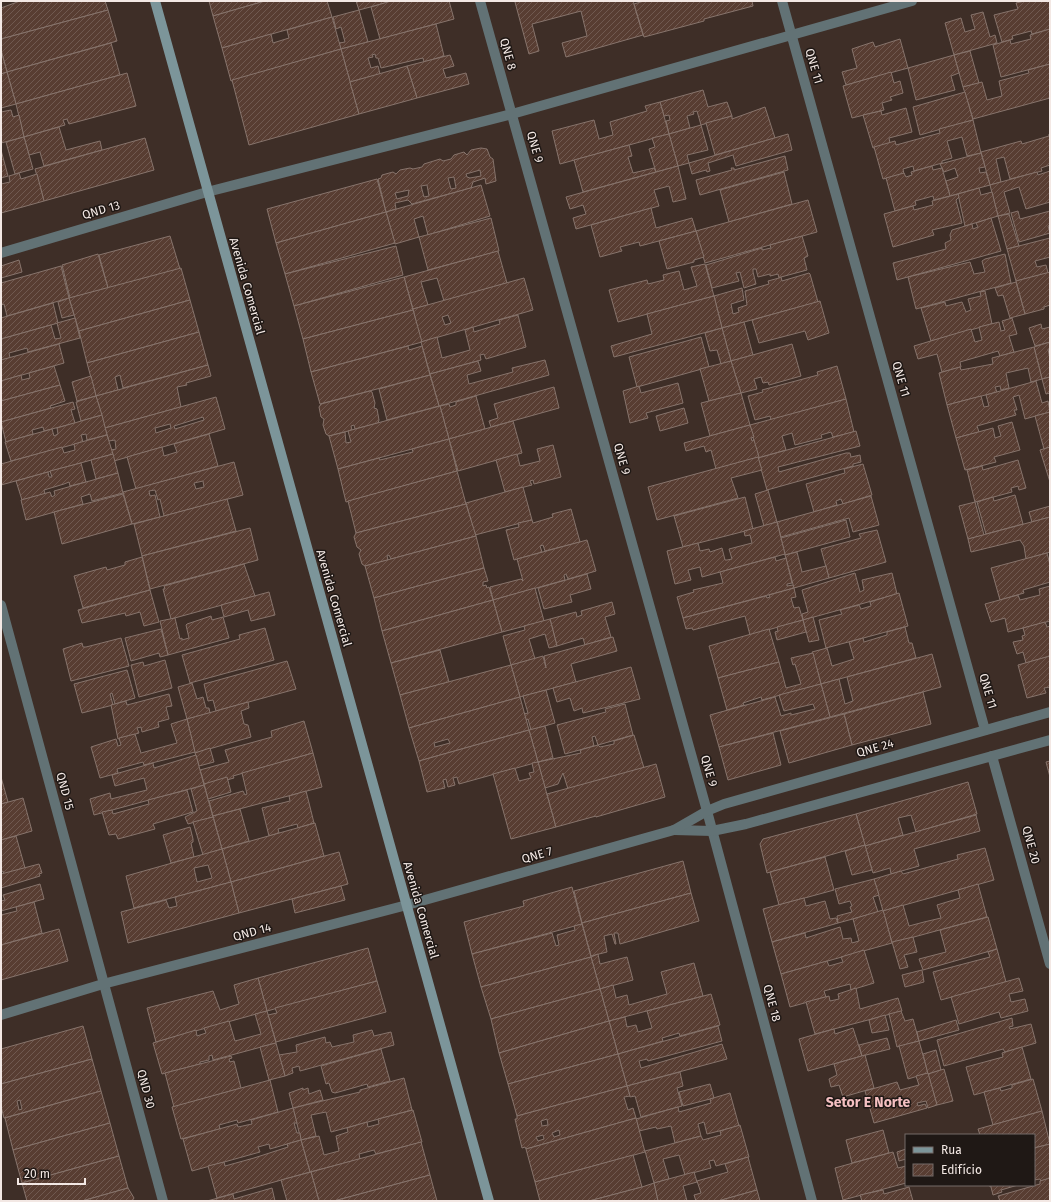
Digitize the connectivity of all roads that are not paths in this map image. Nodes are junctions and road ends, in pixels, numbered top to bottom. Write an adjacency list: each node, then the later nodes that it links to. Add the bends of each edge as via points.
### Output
1 (155, 1): 7 (main road, Avenida Comercial)
2 (480, 1): 6 (street, QNE 8)
3 (782, 1): 5 (street, QNE 11)
4 (912, 1): 5 (street, QND 13)
5 (792, 34): 6 (street, QND 13); 11 (street, QNE 11)
6 (512, 114): 7 (street, QND 13); 14 (street, QNE 9)
7 (207, 192): 8 (street, QND 13); 17 (main road, Avenida Comercial)
8 (1, 253)
9 (1, 605): 19 (street, QND 15)
10 (1050, 712): 11 (street, QNE 24)
11 (985, 730): 14 (street, QNE 24)
12 (1050, 740): 13 (street)
13 (992, 756): 16 (street, via 762,820); 18 (street, QNE 20)
14 (707, 811): 15 (street, QNE 7); 16 (street, QNE 18)
15 (674, 830): 16 (street, QNE 7); 17 (street, QNE 7)
16 (712, 831): 23 (street, QNE 18)
17 (407, 905): 19 (street, QND 14); 22 (main road, Avenida Comercial)
18 (1050, 964)
19 (104, 984): 20 (street, QND 14); 21 (street, QND 30)
20 (1, 1015)
21 (163, 1201)
22 (489, 1201)
23 (812, 1201)

